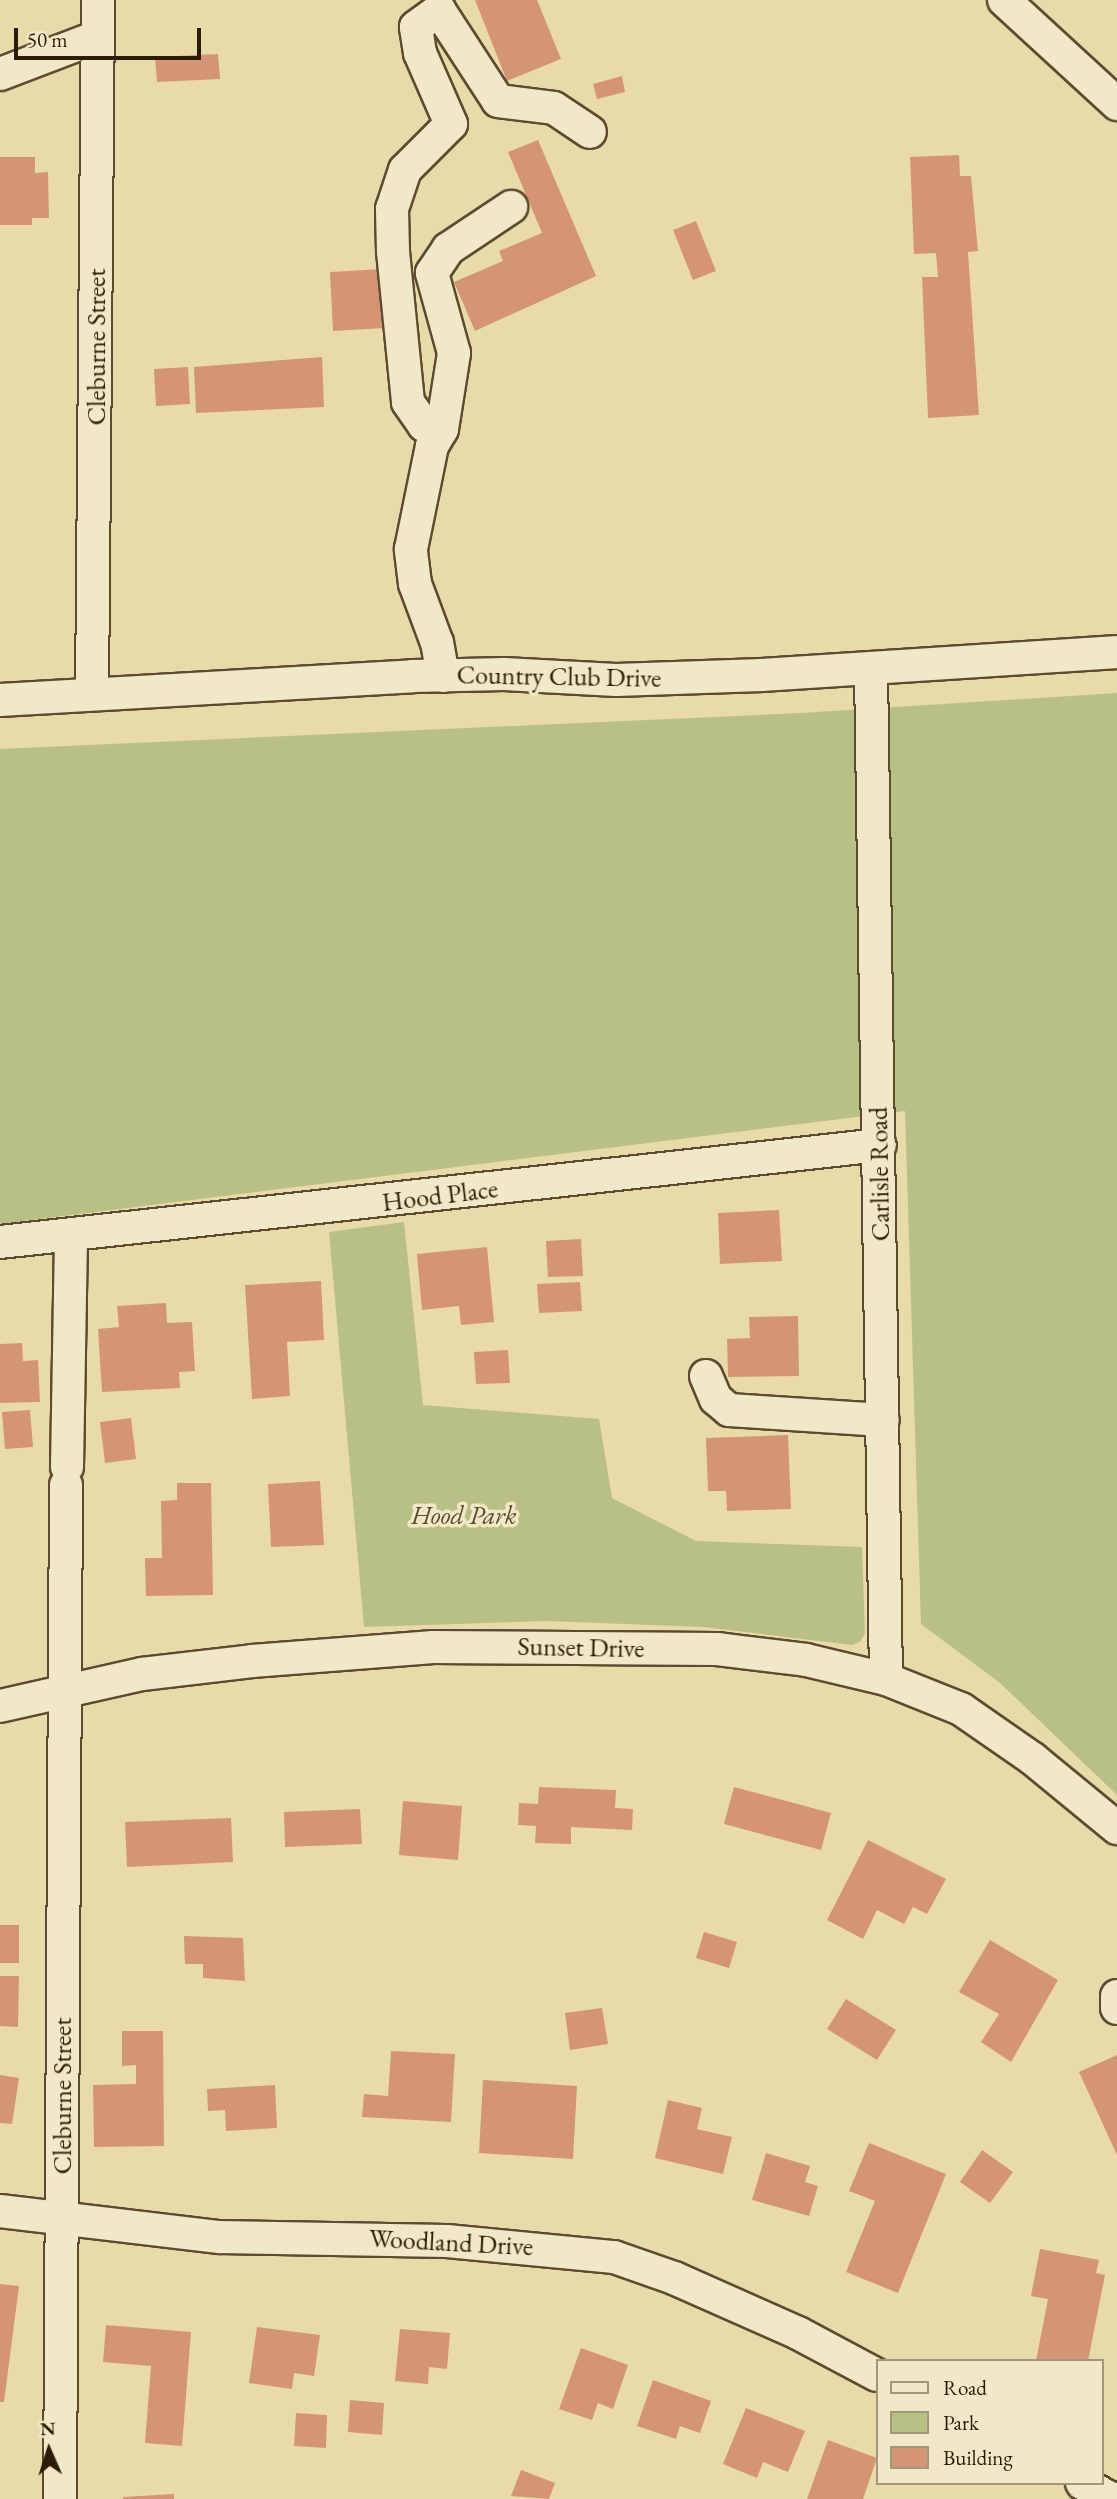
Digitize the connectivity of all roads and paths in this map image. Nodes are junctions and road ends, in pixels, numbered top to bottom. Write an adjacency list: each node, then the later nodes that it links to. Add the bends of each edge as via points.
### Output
1 (98, 0): 4 (street, Cleburne Street)
2 (1004, 0): 7 (street)
3 (438, 5): 6 (street); 8 (street, via 416,27 420,53)
4 (97, 37): 5 (street); 15 (street, Cleburne Street)
5 (0, 74)
6 (498, 101): 8 (street); 9 (street, via 554,108)
7 (1117, 104)
8 (451, 124): 11 (street, via 405,170 392,209 408,402 424,425)
9 (590, 132)
10 (511, 208): 11 (street, via 448,249 432,273 454,353)
11 (441, 431): 14 (street, via 432,446 411,550 415,584 437,643)
12 (1117, 652): 13 (street, Country Club Drive)
13 (871, 669): 14 (street, Country Club Drive, via 616,680); 17 (street, Carlisle Road)
14 (443, 676): 15 (street, Country Club Drive)
15 (92, 694): 16 (street, Country Club Drive)
16 (0, 700)
17 (880, 1145): 18 (street, Hood Place); 21 (street, Carlisle Road)
18 (71, 1237): 19 (street, Hood Place); 23 (street, Cleburne Street)
19 (0, 1242)
20 (706, 1376): 21 (street, via 716,1399 729,1410)
21 (883, 1420): 22 (street, Carlisle Road)
22 (886, 1679): 23 (street, Sunset Drive, via 806,1660 717,1649 433,1647 224,1663 142,1674); 25 (street, Sunset Drive, via 961,1709 1033,1759)
23 (63, 1693): 24 (street, Sunset Drive); 29 (street, Cleburne Street)
24 (0, 1706)
25 (1117, 1828)
26 (1117, 1996): 27 (street)
27 (1117, 2008)
28 (0, 2211): 29 (street, Woodland Drive)
29 (63, 2219): 30 (street, Woodland Drive, via 219,2237 447,2241 614,2257 798,2333); 32 (street, Cleburne Street)
30 (876, 2374)
31 (1086, 2485): 33 (street)
32 (60, 2499)
33 (1112, 2499)

